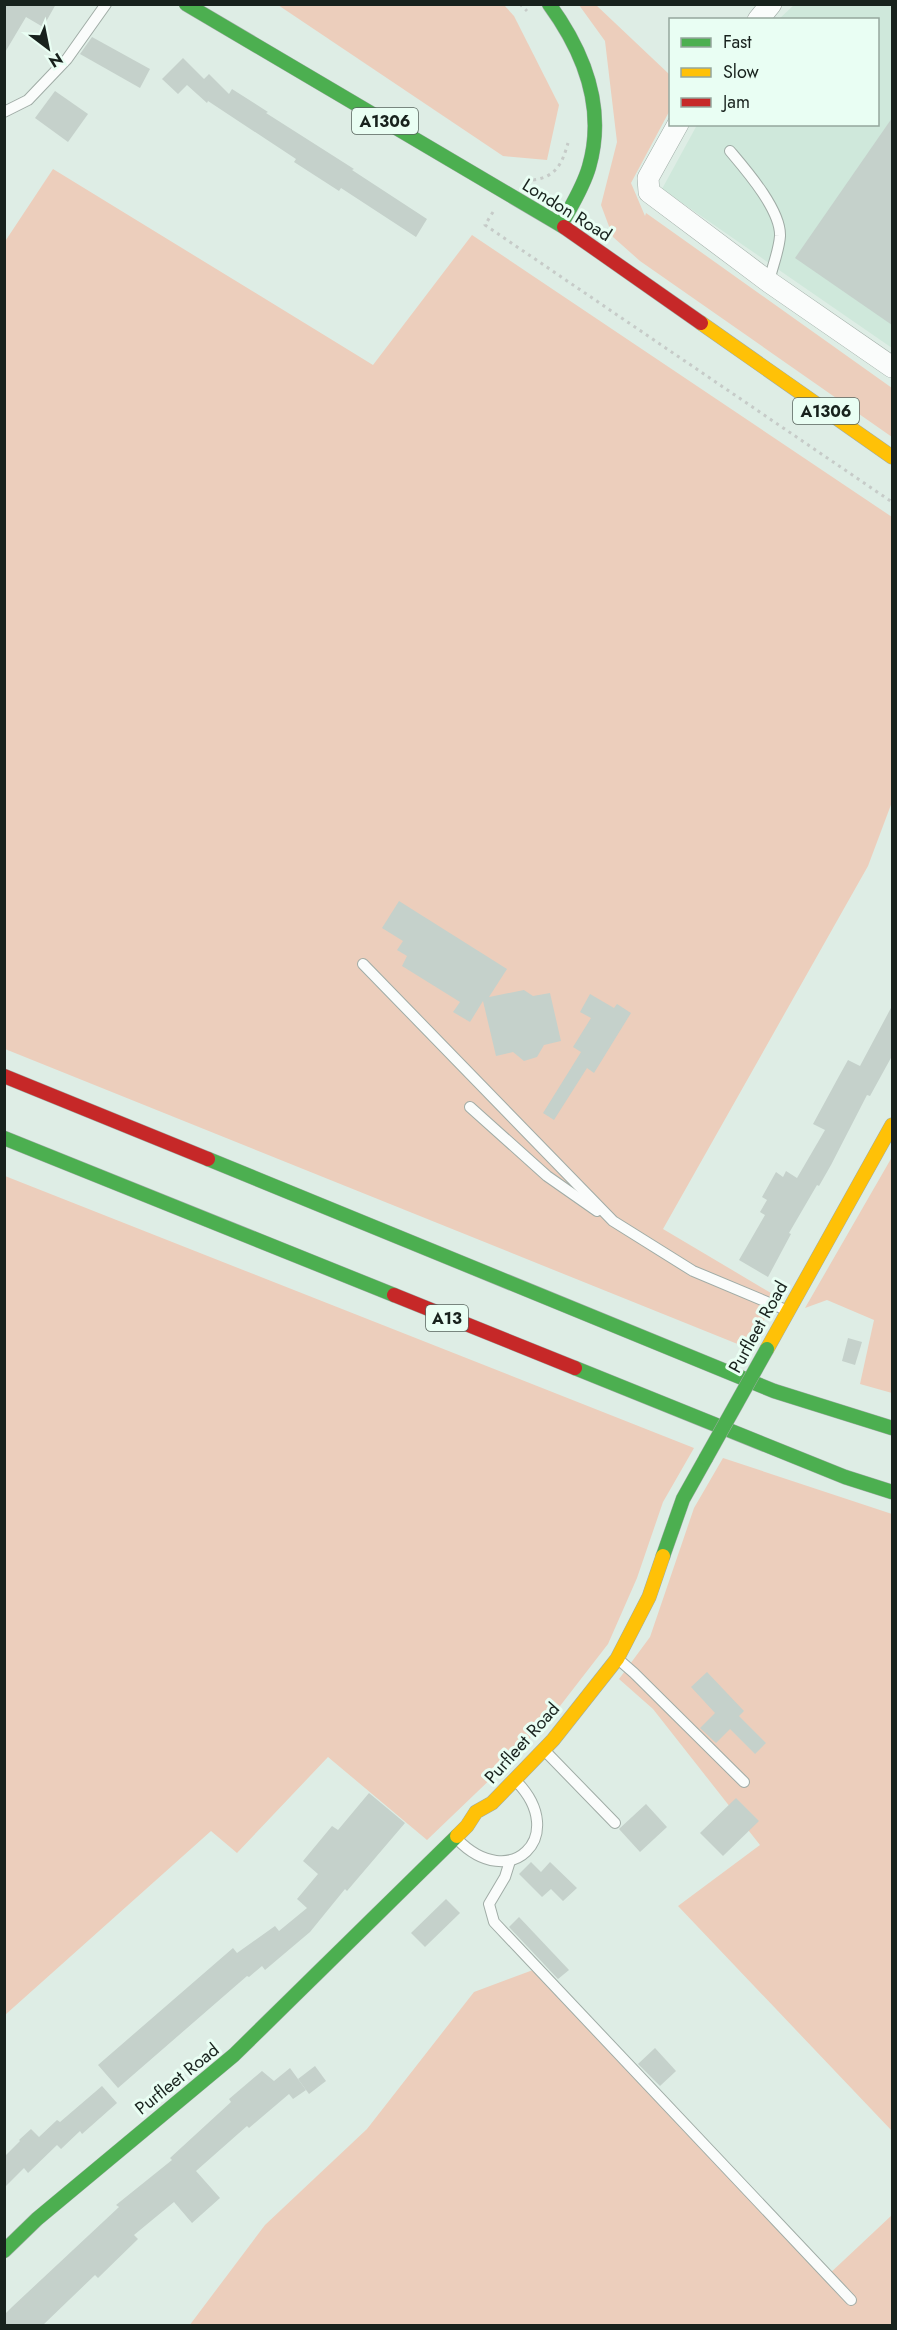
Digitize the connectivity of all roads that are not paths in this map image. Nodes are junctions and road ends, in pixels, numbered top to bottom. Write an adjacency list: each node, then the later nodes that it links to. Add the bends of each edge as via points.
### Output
1 (106, 4): 7 (lane, via 67,59 28,100)
2 (186, 4): 5 (main road, A1306)
3 (549, 4): 10 (main road, via 568,28 584,59 593,90 595,123 591,158)
4 (771, 4): 6 (street)
5 (206, 11): 10 (main road, London Road / A1306)
6 (760, 18)
7 (4, 112)
8 (677, 126): 11 (street, via 648,177 649,192)
9 (730, 150): 11 (lane, via 777,220 780,235)
10 (561, 225): 13 (main road, London Road / A1306)
11 (769, 282): 12 (street)
12 (892, 367)
13 (892, 457)
14 (363, 964): 19 (lane)
15 (4, 1076): 21 (main road, via 774,1391)
16 (470, 1107): 19 (lane, via 547,1176)
17 (892, 1125): 20 (main road, Purfleet Road)
18 (4, 1138): 22 (main road, A13, via 834,1473)
19 (613, 1221): 20 (lane, via 693,1271)
20 (788, 1311): 23 (main road, Purfleet Road, bridge, via 683,1499 649,1597)
21 (892, 1428)
22 (892, 1492)
23 (617, 1659): 24 (main road, Purfleet Road); 26 (lane)
24 (544, 1749): 25 (main road, Purfleet Road); 27 (lane)
25 (514, 1780): 28 (main road, Purfleet Road, via 492,1803 476,1812); 29 (lane, via 530,1798 538,1828 530,1847)
26 (744, 1782)
27 (615, 1823)
28 (456, 1838): 29 (lane, via 486,1860); 30 (main road, Purfleet Road, via 234,2055)
29 (510, 1862): 31 (lane, via 489,1904 494,1922)
30 (4, 2251)
31 (851, 2300)

